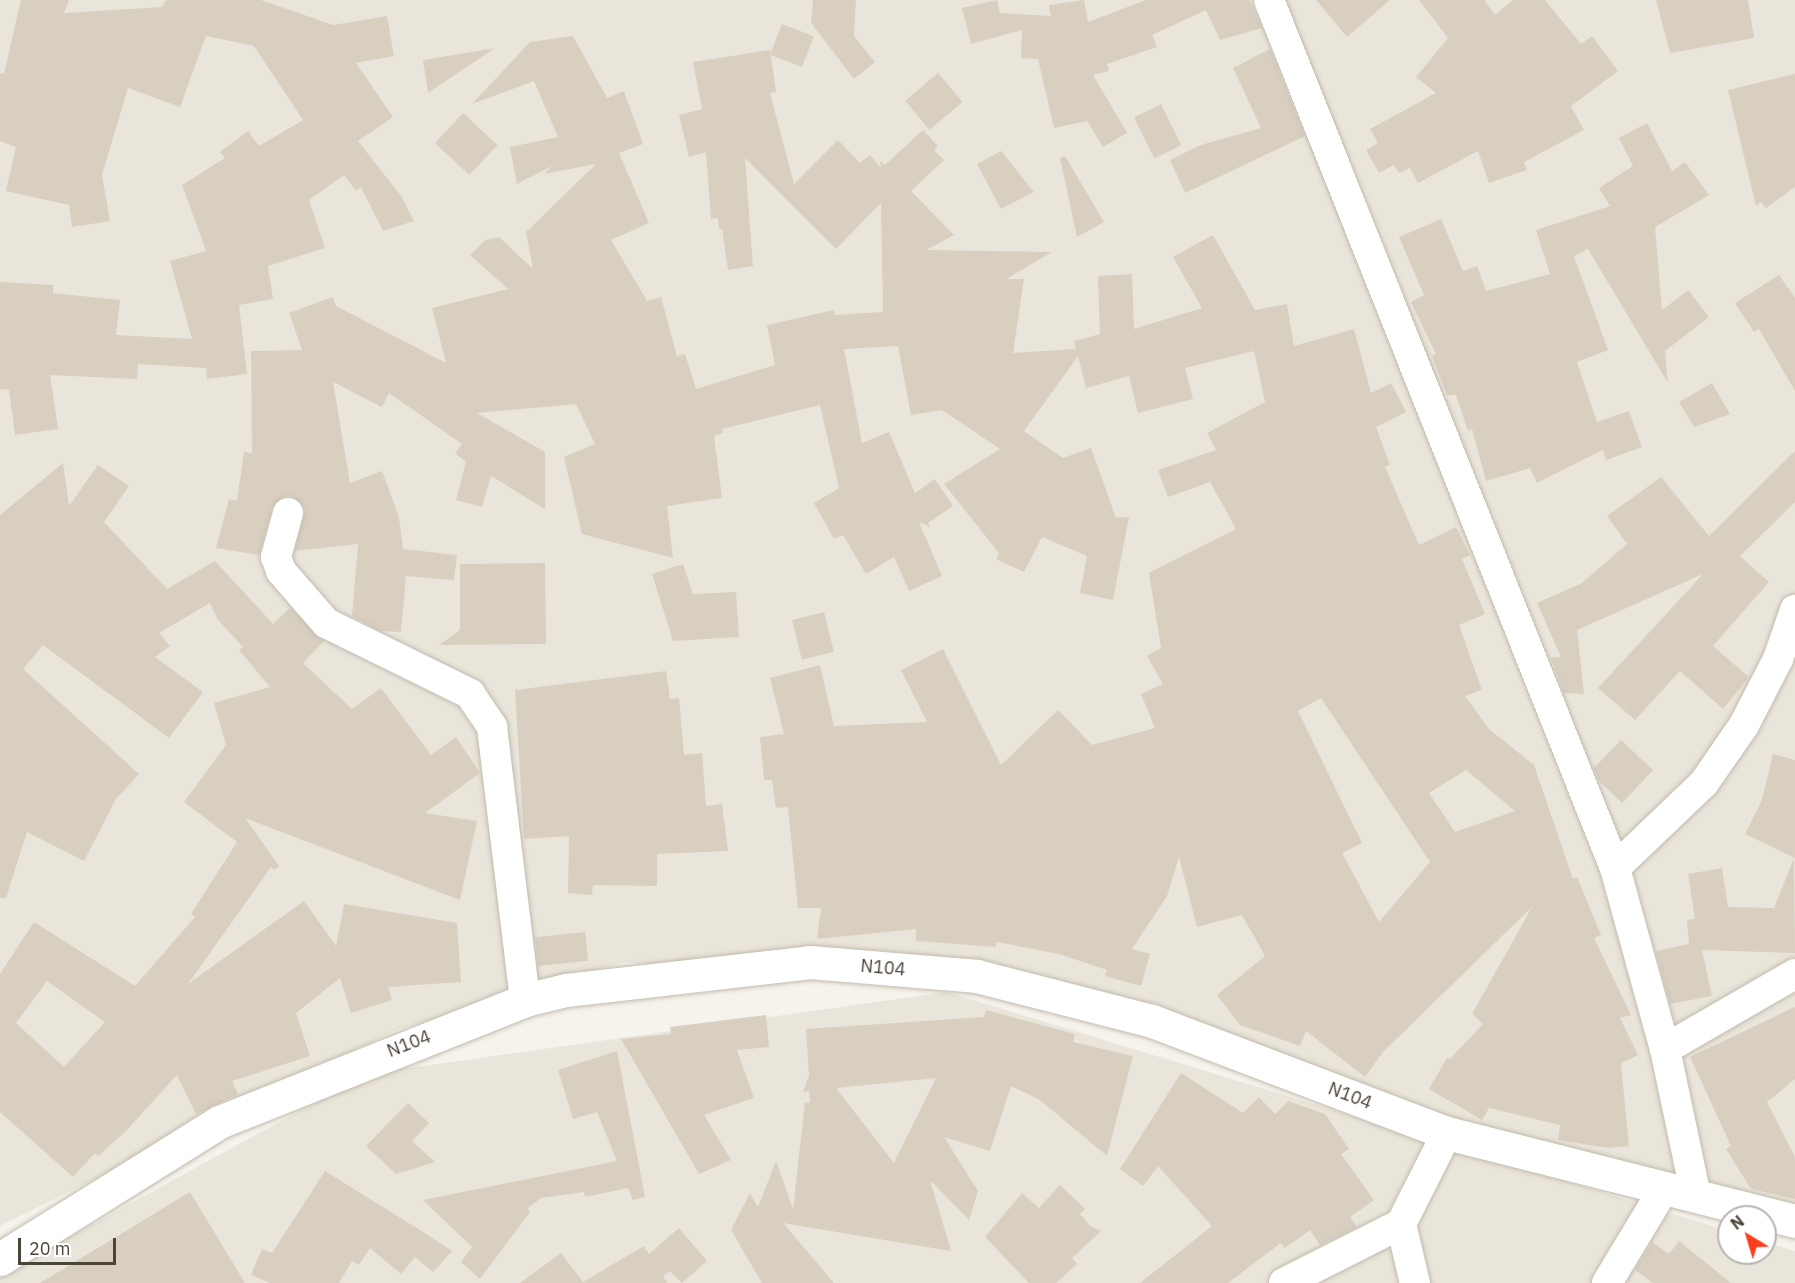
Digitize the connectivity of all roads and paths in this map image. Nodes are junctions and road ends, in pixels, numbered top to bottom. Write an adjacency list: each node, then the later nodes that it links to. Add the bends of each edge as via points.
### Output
1 (1269, 0): 4 (street)
2 (288, 513): 6 (street, via 276,557 280,571 326,623 470,694 492,727)
3 (1795, 610): 4 (street, via 1778,659 1744,725 1704,783)
4 (1615, 868): 7 (street)
5 (1795, 974): 7 (street)
6 (525, 1000): 8 (street, N104 / N104, via 566,990 810,962 977,976 1152,1021); 13 (street, N104 / N104, via 219,1122)
7 (1665, 1049): 10 (street)
8 (1447, 1133): 9 (street, N104 / N104); 12 (street)
9 (1665, 1187): 10 (street, N104 / N104); 16 (street)
10 (1696, 1196): 11 (street, N104 / N104)
11 (1795, 1221)
12 (1401, 1224): 14 (street); 15 (street)
13 (0, 1259)
14 (1284, 1283)
15 (1416, 1283)
16 (1607, 1283)

